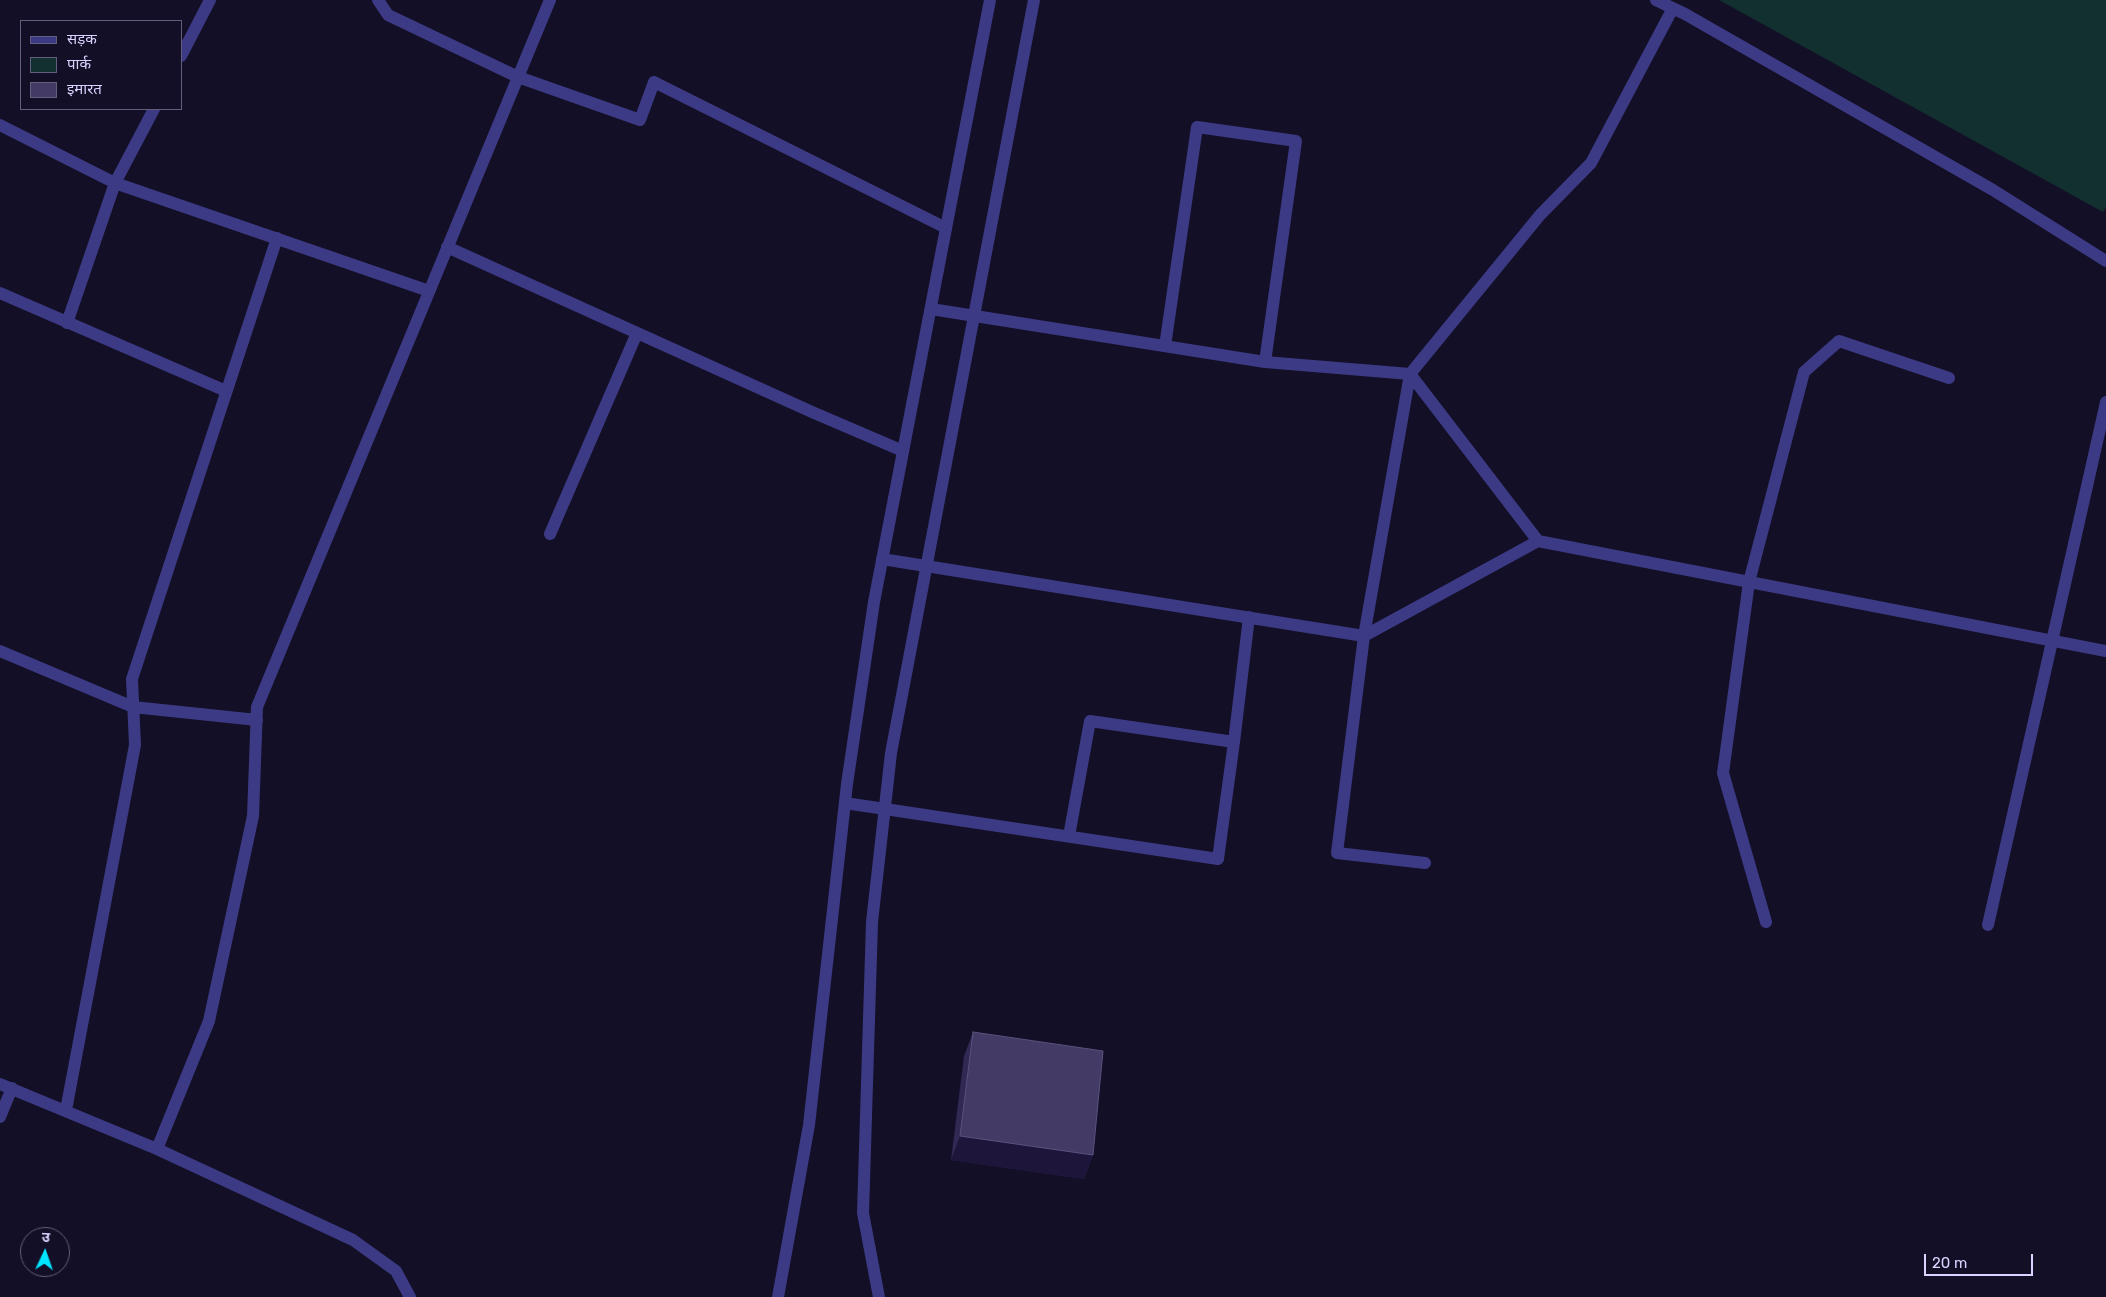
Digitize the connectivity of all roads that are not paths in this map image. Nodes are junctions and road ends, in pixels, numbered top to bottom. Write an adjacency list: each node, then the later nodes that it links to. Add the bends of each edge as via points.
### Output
1 (210, 0): 8 (street)
2 (378, 0): 9 (street, via 388,15)
3 (550, 0): 9 (street)
4 (990, 0): 13 (street)
5 (1034, 0): 20 (street)
6 (1656, 0): 7 (street)
7 (1673, 8): 16 (street, via 1993,190); 25 (street, via 1591,163 1540,215)
8 (182, 54)
9 (518, 77): 13 (street, via 640,120 654,82); 15 (street)
10 (153, 110): 12 (street)
11 (0, 125): 12 (street)
12 (115, 183): 14 (street); 21 (street)
13 (946, 228): 19 (street)
14 (277, 238): 17 (street); 27 (street)
15 (447, 247): 17 (street); 22 (street)
16 (2106, 261)
17 (429, 291): 41 (street, via 257,707)
18 (0, 292): 21 (street)
19 (930, 309): 20 (street); 29 (street)
20 (974, 316): 23 (street); 33 (street)
21 (67, 322): 27 (street)
22 (637, 333): 29 (street); 30 (street)
23 (1165, 346): 24 (street); 24 (street, via 1198,127 1296,141)
24 (1265, 362): 25 (street)
25 (1410, 374): 31 (street); 36 (street)
26 (1949, 378): 34 (street, via 1839,341 1804,372)
27 (226, 391): 40 (street, via 132,679)
28 (2106, 402): 37 (street)
29 (903, 451): 32 (street)
30 (550, 534)
31 (1538, 541): 34 (street); 36 (street)
32 (882, 559): 33 (street); 43 (street)
33 (927, 565): 35 (street); 44 (street, via 890,753)
34 (1749, 582): 37 (street); 47 (street, via 1723,773)
35 (1249, 617): 36 (street); 42 (street)
36 (1364, 636): 46 (street, via 1337,853)
37 (2051, 640): 39 (street); 48 (street)
38 (0, 651): 40 (street)
39 (2106, 651)
40 (133, 707): 41 (street); 50 (street, via 135,745)
41 (256, 720): 52 (street, via 252,816 209,1022)
42 (1234, 742): 45 (street, via 1090,721); 45 (street, via 1218,858)
43 (845, 803): 44 (street); 54 (street, via 809,1125)
44 (884, 809): 45 (street); 55 (street, via 872,922 863,1213)
45 (1070, 836)
46 (1425, 863)
47 (1766, 922)
48 (1988, 925)
49 (6, 1086): 50 (street); 51 (street)
50 (66, 1110): 52 (street)
51 (0, 1117)
52 (157, 1149): 53 (street, via 352,1240 396,1271)
53 (410, 1297)
54 (778, 1297)
55 (879, 1297)

